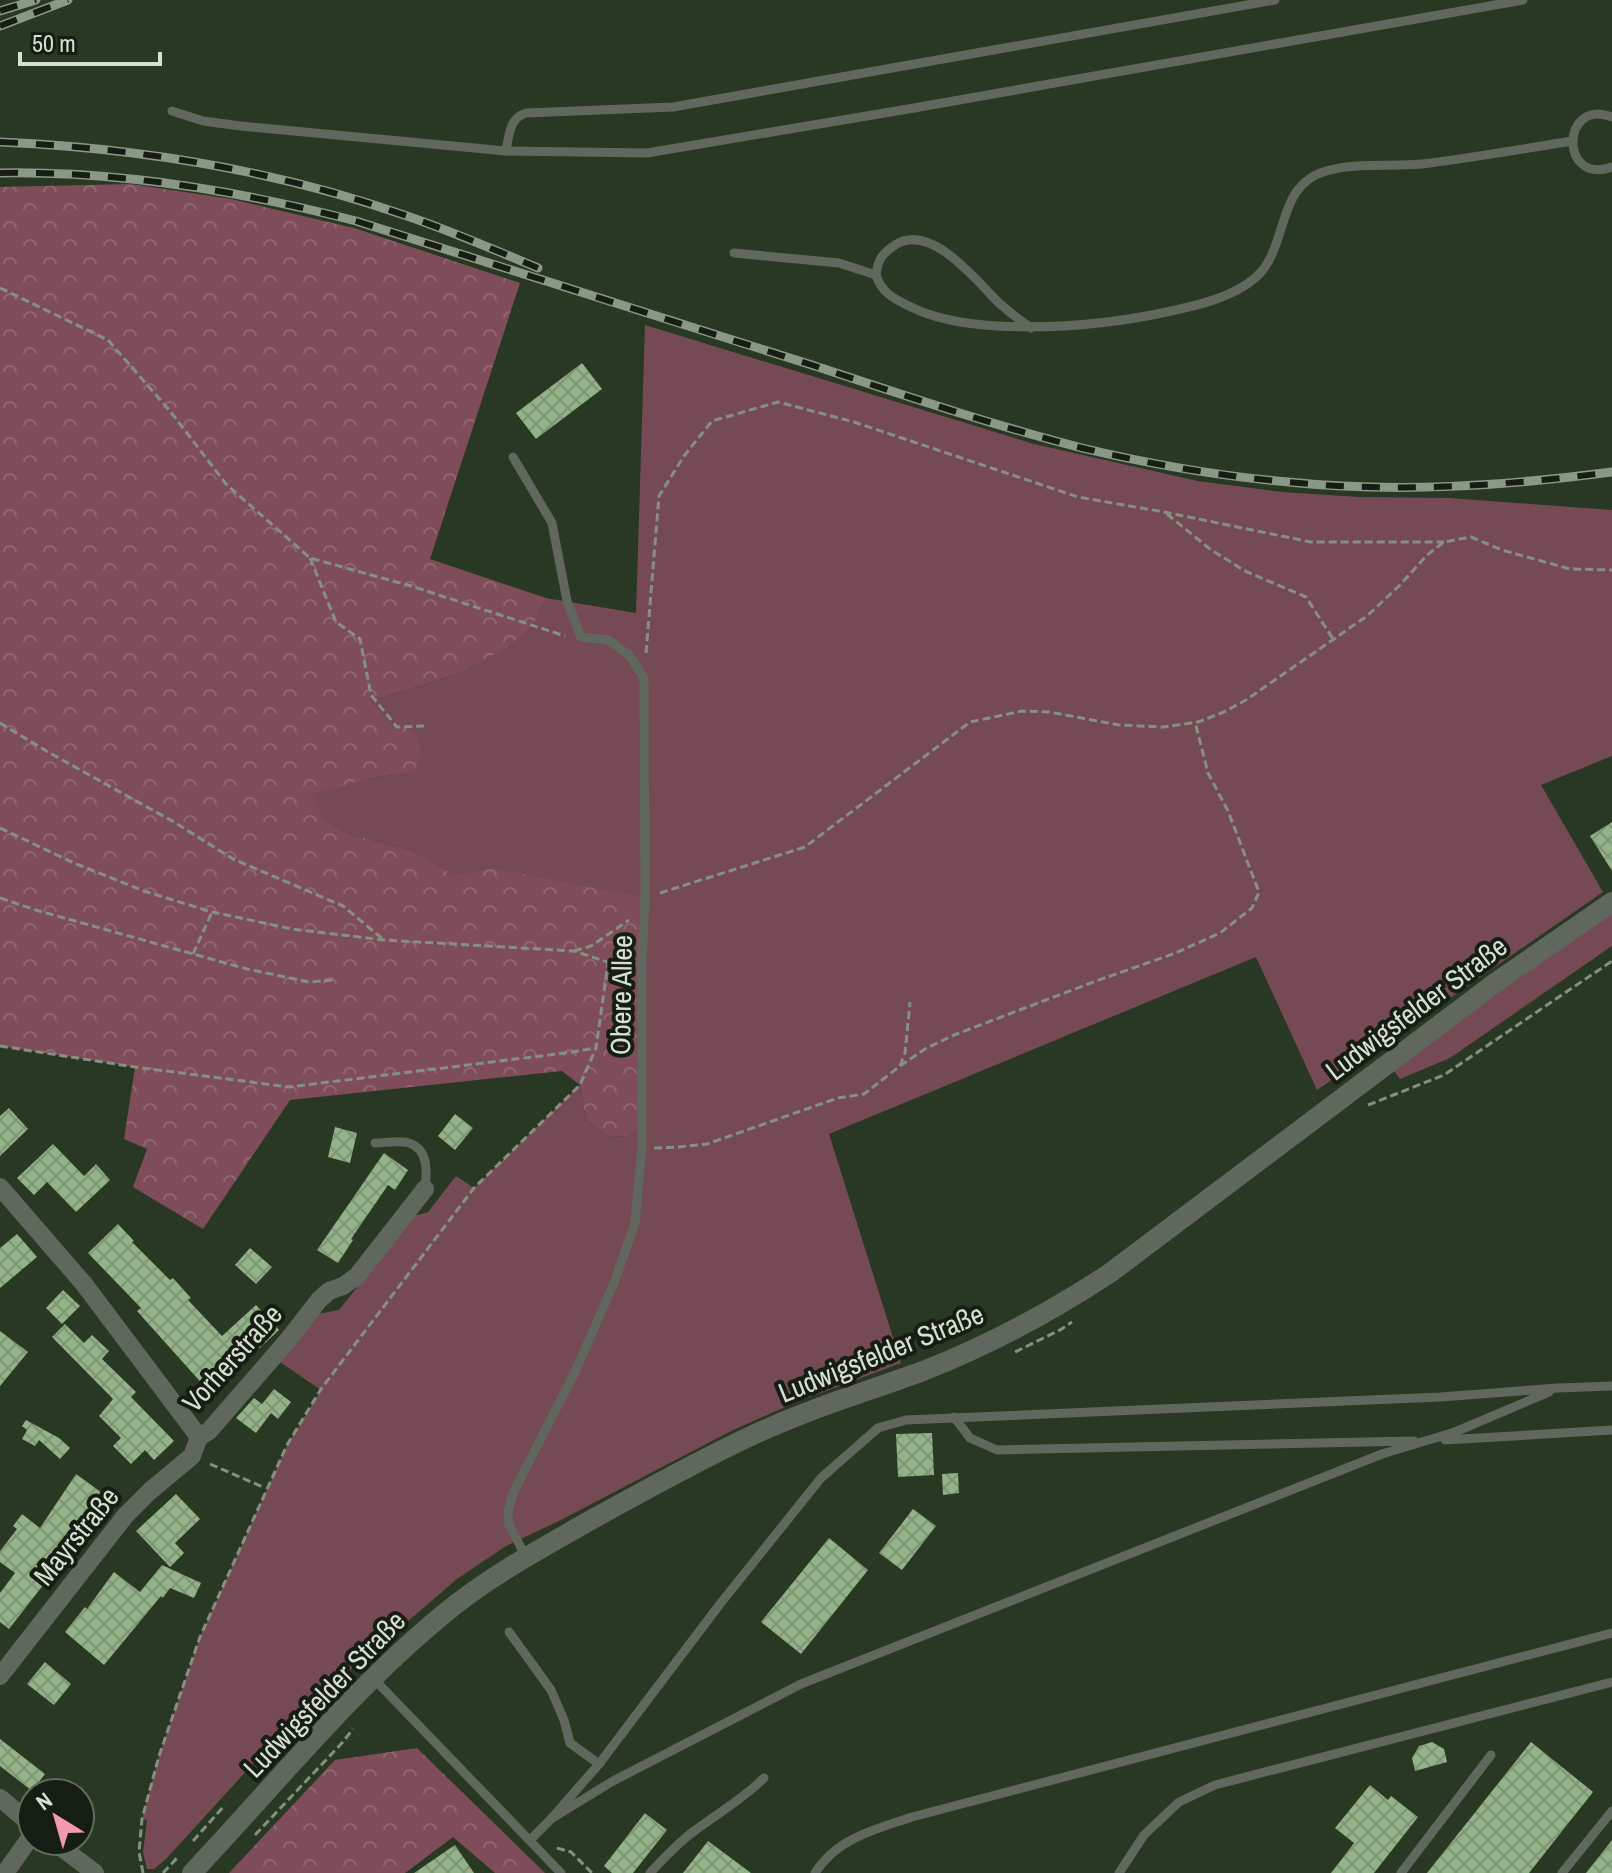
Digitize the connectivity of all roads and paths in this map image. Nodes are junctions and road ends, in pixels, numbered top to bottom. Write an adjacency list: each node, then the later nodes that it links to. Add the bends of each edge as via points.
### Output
1 (1275, 0): 6 (lane, via 673,107 526,113 513,121)
2 (1523, 0): 6 (lane, via 647,153)
3 (172, 111): 6 (lane, via 241,126)
4 (1612, 117): 5 (lane, via 1588,117 1579,123)
5 (1572, 141): 7 (lane, via 1583,165 1596,170); 11 (lane, via 1421,164 1323,172 1292,197 1271,257 1256,277 1226,295 1133,319)
6 (506, 151)
7 (1612, 167)
8 (734, 253): 9 (lane, via 839,263)
9 (876, 275): 11 (lane, via 891,297 921,312); 11 (lane, via 877,262 887,251 901,241 921,240 945,251)
10 (0, 288): 15 (path, via 108,340 226,484)
11 (1031, 328)
12 (513, 457): 17 (lane, via 552,523 567,601)
13 (1164, 512): 14 (path, via 1311,542); 18 (path, via 1245,571 1306,597); 19 (path, via 1078,497 778,402 712,421 659,496)
14 (1444, 542): 16 (path, via 1471,537 1570,569); 18 (path, via 1367,616)
15 (310, 558): 17 (path); 22 (path, via 336,622 360,639 371,695 397,727)
16 (1612, 570)
17 (581, 637): 19 (lane, via 608,640 630,656)
18 (1334, 640): 20 (path, via 1246,700)
19 (644, 678): 25 (lane, Obere Allee)
20 (1195, 722): 25 (path, via 1119,725 1022,711 970,722 805,847); 38 (path, via 1208,773 1259,892 1252,908 1220,933 1185,949 954,1035)
21 (0, 723): 29 (path, via 233,859 343,906)
22 (426, 726)
23 (0, 828): 27 (path, via 144,891)
24 (0, 898): 31 (path)
25 (645, 898): 28 (lane, Obere Allee)
26 (1612, 902): 52 (street, Ludwigsfelder Straße, via 1484,990 1067,1301 980,1347 751,1436)
27 (212, 912): 29 (path); 31 (path)
28 (645, 915): 30 (path); 33 (lane, Obere Allee)
29 (384, 940): 30 (path)
30 (574, 951): 32 (path)
31 (193, 954): 34 (path, via 309,982)
32 (608, 963): 33 (path, via 626,968); 37 (path)
33 (642, 964): 40 (lane, Obere Allee)
34 (334, 980)
35 (910, 1002): 38 (path)
36 (0, 1046): 37 (path, via 289,1087)
37 (596, 1048): 51 (path, via 580,1085 474,1188 321,1389)
38 (900, 1066): 40 (path, via 864,1094 838,1098 707,1144)
39 (375, 1143): 42 (lane, via 409,1143 421,1151 428,1171)
40 (642, 1145): 52 (lane, Obere Allee, via 635,1223 614,1283 508,1512)
41 (0, 1187): 43 (street, Vorherstraße)
42 (425, 1189): 48 (street, Vorherstraße, via 357,1276 319,1300)
43 (6, 1208): 48 (street, Vorherstraße, via 84,1284)
44 (1612, 1386): 45 (lane)
45 (1558, 1388): 46 (lane); 49 (lane)
46 (954, 1417): 49 (lane, via 970,1438 997,1450); 60 (lane, via 878,1428 821,1478)
47 (1612, 1430): 49 (lane)
48 (199, 1437): 50 (street, Mayrstraße)
49 (1426, 1441): 65 (lane, via 801,1684)
50 (192, 1456): 51 (path); 55 (street, Mayrstraße, via 125,1516)
51 (267, 1488): 70 (path, via 200,1637 159,1756 142,1819)
52 (526, 1557): 56 (street, Ludwigsfelder Straße, via 446,1611)
53 (509, 1632): 60 (lane, via 551,1690 570,1743)
54 (1612, 1633): 75 (lane, via 912,1817 859,1834 821,1862)
55 (0, 1676)
56 (373, 1678): 66 (lane); 71 (street, Ludwigsfelder Straße)
57 (1612, 1682): 76 (lane, via 1215,1785 1179,1802 1144,1835)
58 (357, 1723): 67 (path)
59 (1491, 1755): 77 (lane)
60 (599, 1764): 65 (lane)
61 (764, 1778): 74 (lane)
62 (0, 1798): 64 (street)
63 (1612, 1811): 78 (lane)
64 (16, 1812)
65 (551, 1819): 66 (lane)
66 (530, 1840): 72 (lane); 73 (path, via 571,1852)
67 (249, 1842)
68 (74, 1857): 69 (street)
69 (95, 1873)
70 (143, 1873)
71 (192, 1873)
72 (561, 1873)
73 (592, 1873)
74 (650, 1873)
75 (815, 1873)
76 (1119, 1873)
77 (1401, 1873)
78 (1562, 1873)

